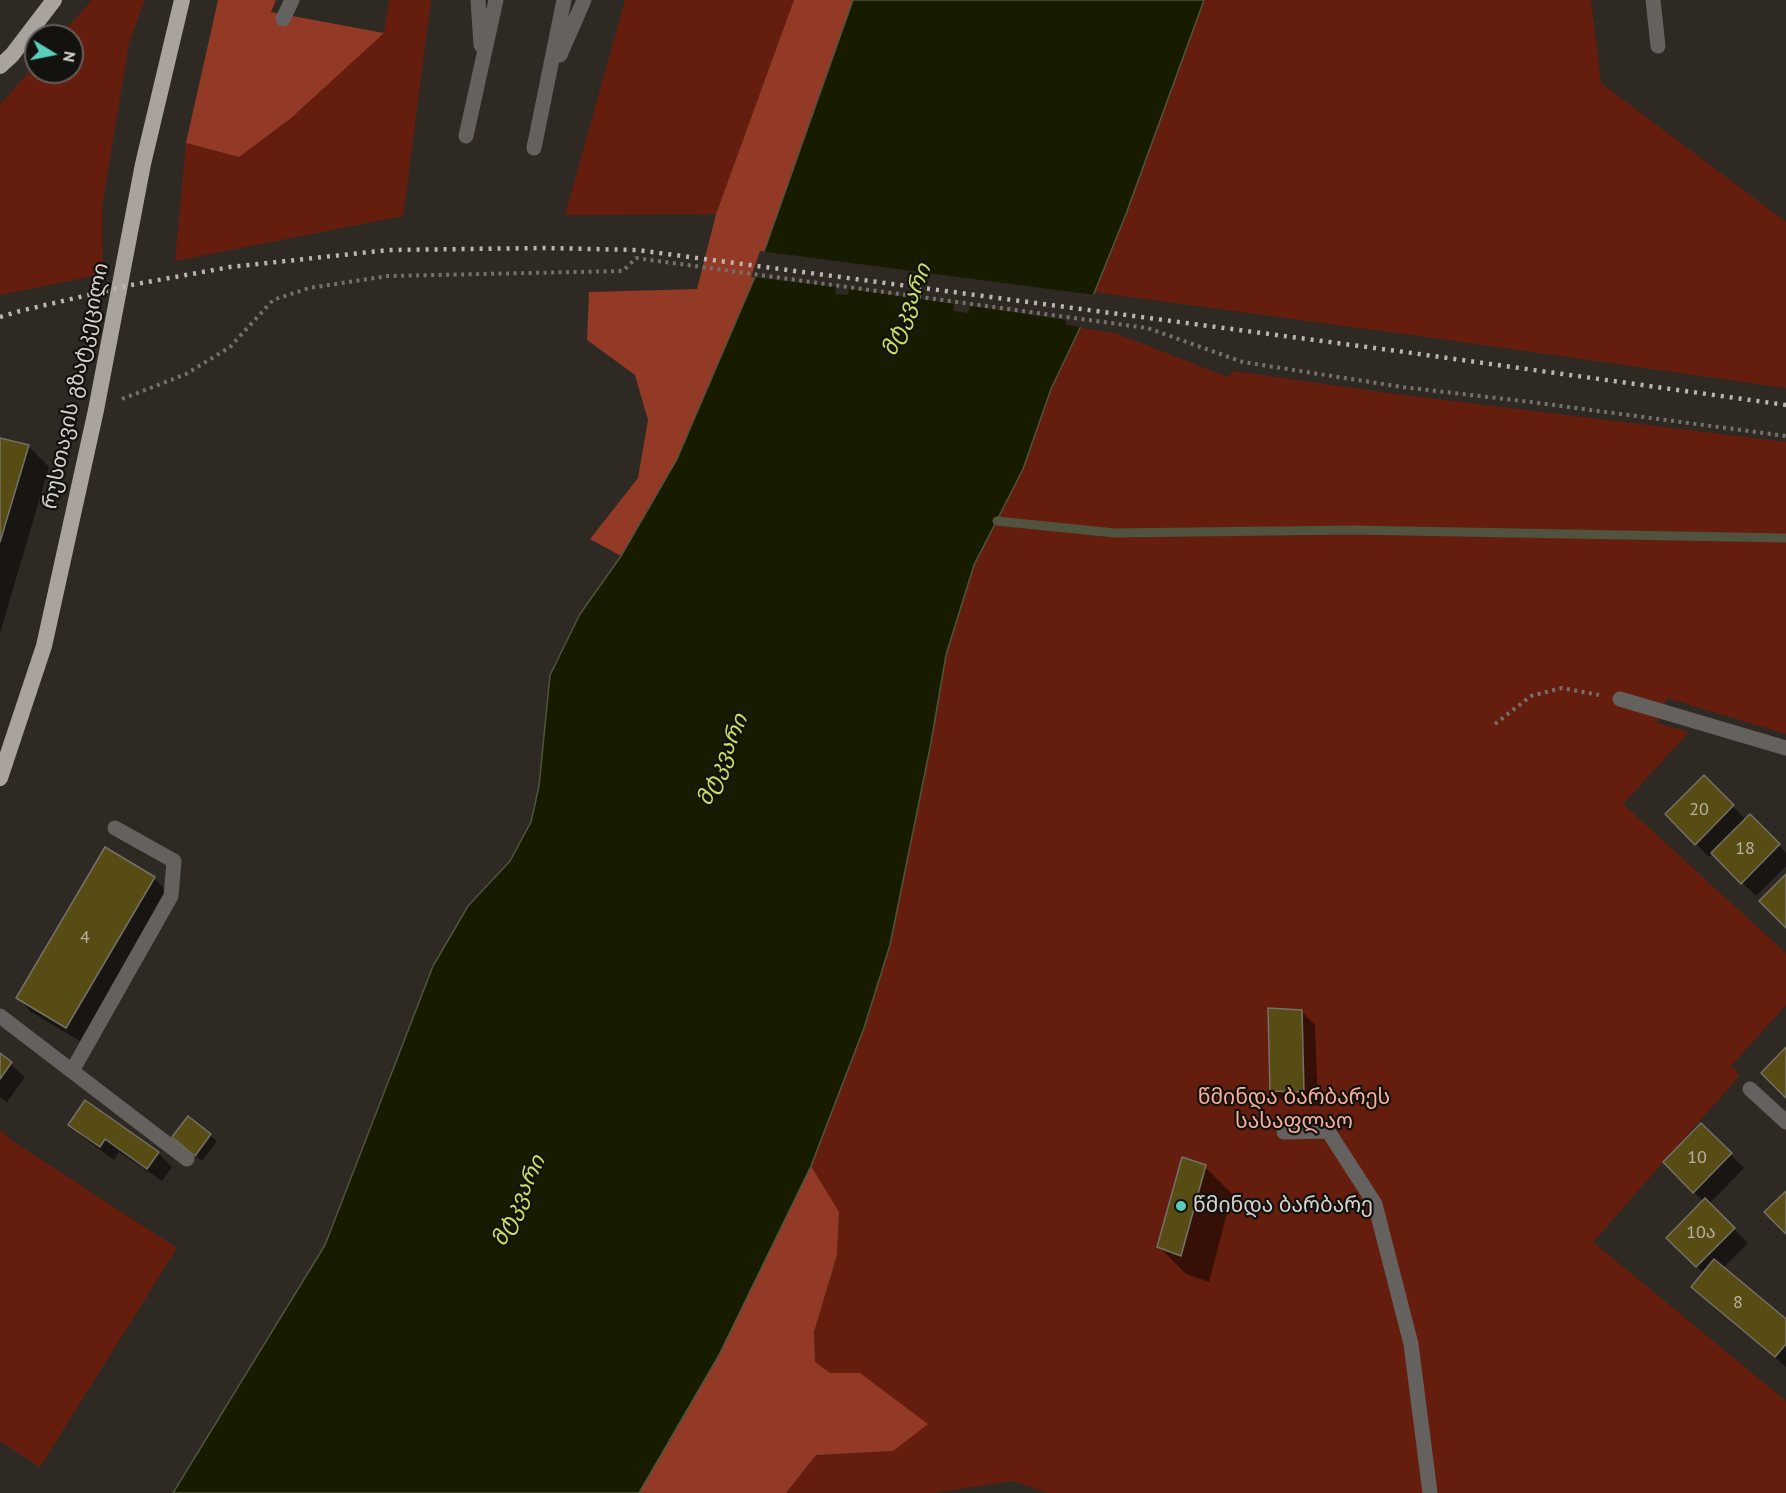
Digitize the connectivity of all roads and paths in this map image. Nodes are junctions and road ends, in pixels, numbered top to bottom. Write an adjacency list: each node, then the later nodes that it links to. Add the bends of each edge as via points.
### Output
1 (54, 0): 11 (highway)
2 (182, 0): 16 (highway, რუსთავის გზატკეცილი, via 143,164)
3 (292, 0): 9 (street)
4 (478, 0): 12 (street)
5 (496, 0): 12 (street)
6 (564, 0): 13 (street)
7 (584, 0): 13 (street)
8 (1653, 0): 10 (street)
9 (283, 19)
10 (1658, 46)
11 (0, 66)
12 (482, 66): 14 (street)
13 (549, 80): 15 (street)
14 (466, 136)
15 (534, 148)
16 (96, 410): 17 (path, via 186,374 230,347 273,300 309,288 388,276 623,271 636,258 1147,328 1243,362 1402,387); 21 (highway, რუსთავის გზატკეცილი, via 44,645)
17 (1786, 436)
18 (1620, 699): 19 (path, via 1562,688 1531,696); 20 (street)
19 (1495, 724)
20 (1786, 748)
21 (0, 778)
22 (115, 828): 24 (street, via 174,861 171,896)
23 (0, 1016): 24 (street)
24 (72, 1071): 28 (street)
25 (1750, 1089): 26 (street)
26 (1786, 1122)
27 (1284, 1132): 29 (street, via 1328,1131 1375,1204 1411,1344)
28 (187, 1159)
29 (1430, 1493)

